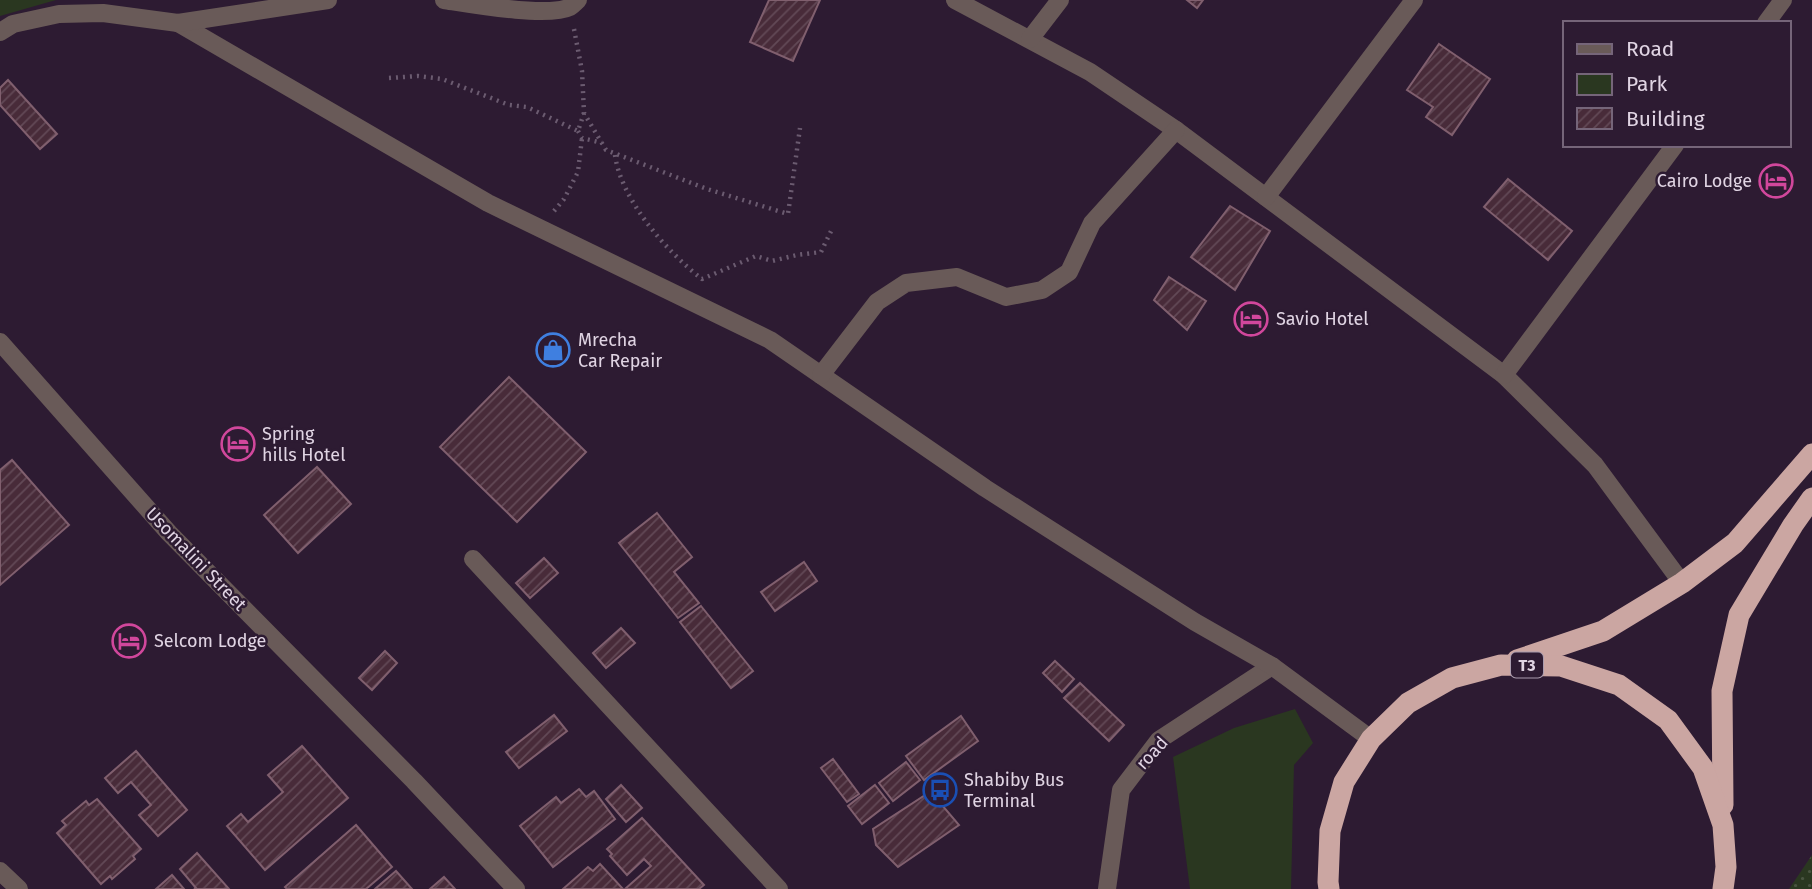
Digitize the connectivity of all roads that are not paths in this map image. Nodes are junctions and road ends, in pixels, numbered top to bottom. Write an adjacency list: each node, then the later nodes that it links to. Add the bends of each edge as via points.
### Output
1 (328, 0): 9 (street)
2 (444, 0): 7 (street, via 509,9 556,10)
3 (956, 0): 11 (street)
4 (1060, 0): 11 (street)
5 (1414, 0): 14 (street)
6 (1783, 0): 8 (street)
7 (574, 4)
8 (1767, 21)
9 (178, 23): 10 (street, via 103,13 60,15 13,24); 16 (street, via 488,203 770,340)
10 (0, 32)
11 (1030, 39): 12 (street, via 1090,72)
12 (1176, 130): 14 (street); 16 (street, via 1092,223 1069,272 1042,290 1006,297 957,277 906,283 877,302)
13 (1674, 147): 17 (street)
14 (1266, 197): 17 (street)
15 (0, 342): 28 (street, Usomalini Street, via 169,533)
16 (821, 375): 23 (street, via 985,488)
17 (1504, 375): 21 (street, via 1595,465)
18 (1812, 454): 21 (highway, T3, via 1735,543)
19 (1812, 498): 25 (highway, T3, via 1739,615 1722,691)
20 (473, 559): 29 (street)
21 (1682, 583): 22 (highway, T3, via 1603,631)
22 (1501, 665): 24 (highway, T3, via 1452,678 1408,703); 25 (highway, T3, via 1561,666 1619,685 1668,720 1703,768)
23 (1272, 666): 24 (street); 30 (street, road, via 1159,740 1121,790)
24 (1371, 739): 31 (highway, T3, via 1344,782 1330,831)
25 (1723, 825): 32 (highway, T3)
26 (0, 871): 27 (street)
27 (19, 889)
28 (516, 889)
29 (779, 889)
30 (1107, 889)
31 (1329, 889)
32 (1723, 889)

